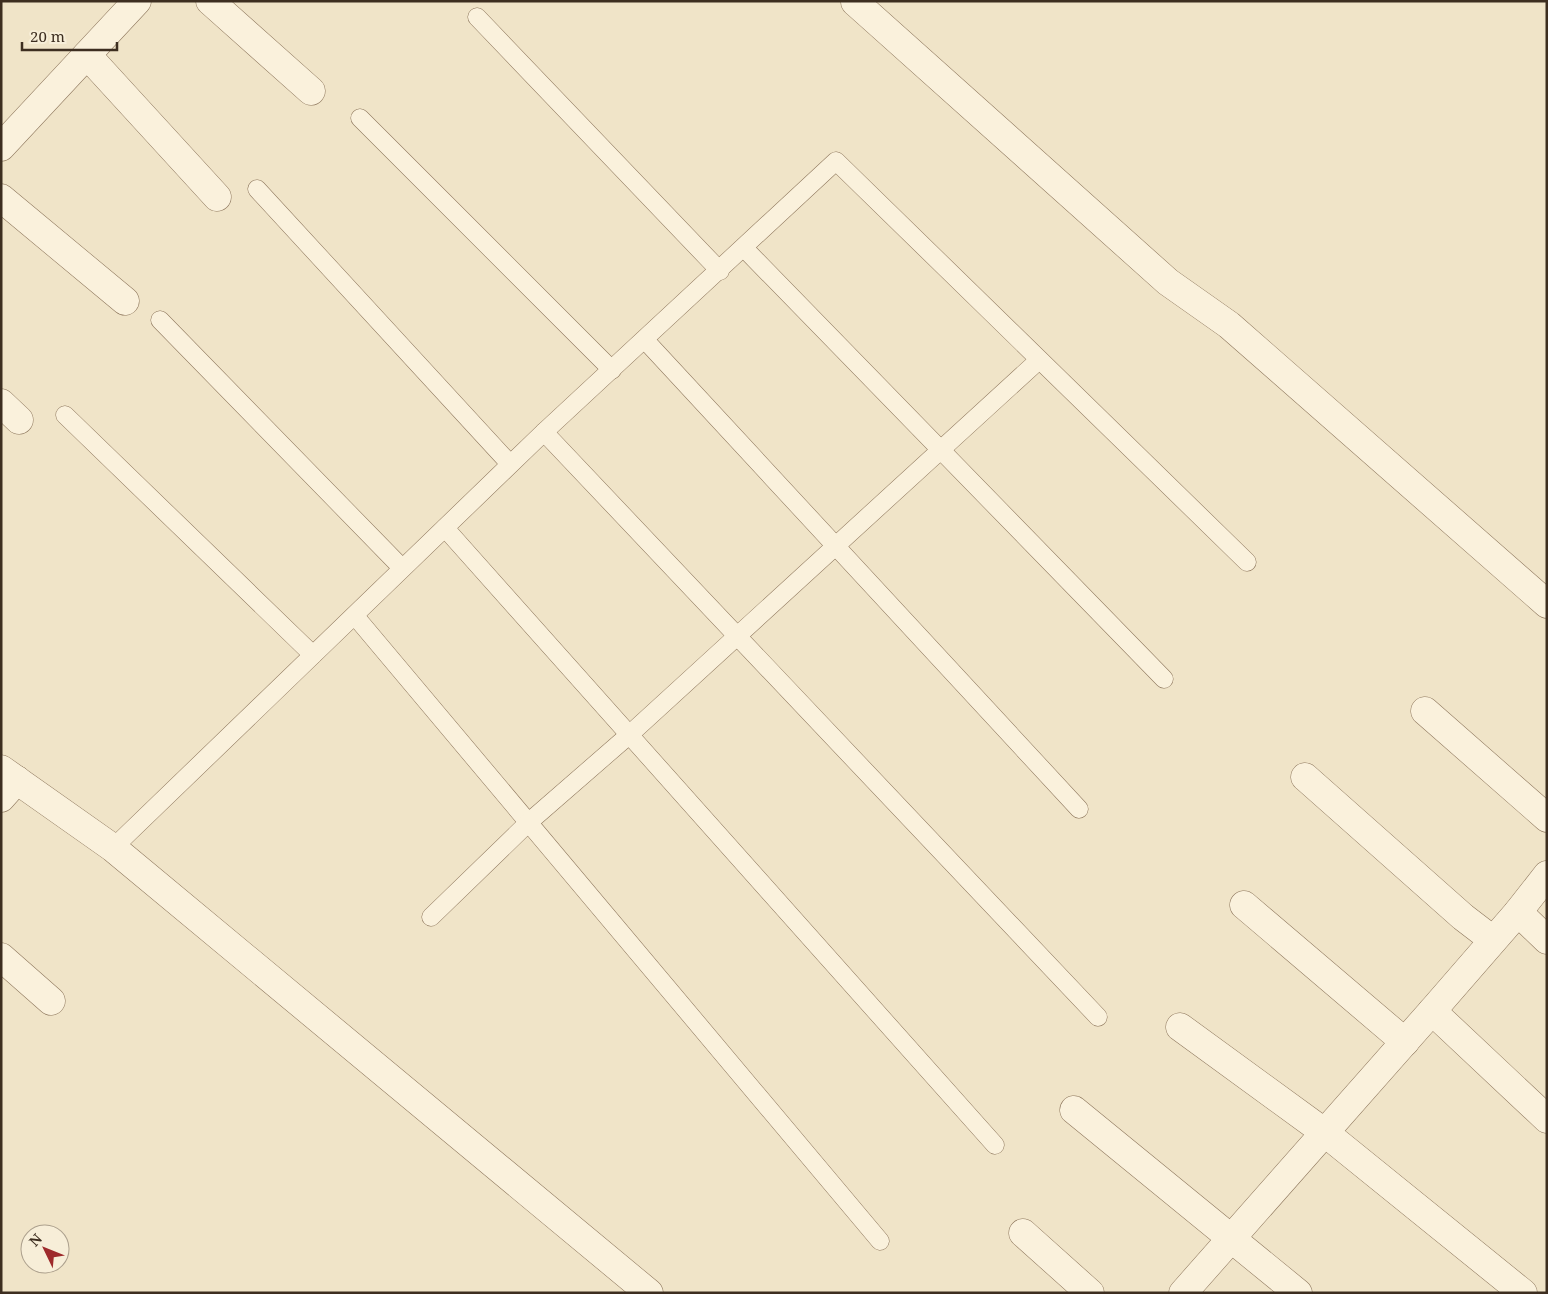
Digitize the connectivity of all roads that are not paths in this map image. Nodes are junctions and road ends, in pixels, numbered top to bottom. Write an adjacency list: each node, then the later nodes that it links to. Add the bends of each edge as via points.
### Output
1 (137, 1): 5 (street)
2 (210, 1): 6 (street)
3 (855, 2): 27 (street, via 1168,282 1229,325)
4 (478, 17): 13 (lane)
5 (87, 55): 8 (street); 10 (street)
6 (311, 91)
7 (360, 118): 18 (lane)
8 (1, 147)
9 (257, 189): 22 (lane)
10 (217, 197)
11 (1, 198): 14 (street)
12 (744, 248): 13 (lane); 17 (lane, via 836,161); 21 (lane)
13 (720, 271): 16 (lane)
14 (125, 301)
15 (160, 320): 26 (lane)
16 (645, 340): 18 (lane); 24 (lane)
17 (1039, 360): 21 (lane); 25 (lane)
18 (612, 370): 20 (lane)
19 (65, 415): 30 (lane)
20 (544, 432): 22 (lane); 29 (lane)
21 (940, 450): 24 (lane); 31 (lane)
22 (510, 464): 23 (lane)
23 (444, 528): 26 (lane); 33 (lane)
24 (836, 546): 29 (lane); 36 (lane)
25 (1247, 562)
26 (402, 568): 28 (lane)
27 (1547, 604)
28 (355, 616): 30 (lane); 38 (lane)
29 (738, 636): 33 (lane); 49 (lane)
30 (314, 655): 39 (lane)
31 (1164, 679)
32 (1425, 711): 37 (street)
33 (629, 735): 38 (lane); 55 (lane)
34 (1305, 777): 44 (street)
35 (6, 782): 39 (street)
36 (1079, 809)
37 (1547, 818)
38 (529, 822): 43 (lane); 58 (lane)
39 (113, 848): 59 (street)
40 (1547, 875): 42 (street)
41 (1244, 905): 51 (street)
42 (1518, 912): 44 (street); 45 (street)
43 (431, 917)
44 (1493, 940): 48 (street)
45 (1547, 940)
46 (1, 957): 47 (street)
47 (51, 1001)
48 (1432, 1011): 51 (street); 53 (street)
49 (1098, 1016)
50 (1180, 1027): 54 (street)
51 (1405, 1042): 54 (street)
52 (1074, 1110): 57 (street)
53 (1547, 1119)
54 (1324, 1132): 57 (street); 63 (street)
55 (995, 1145)
56 (1023, 1233): 60 (street)
57 (1232, 1239): 61 (street); 62 (street)
58 (880, 1241)
59 (649, 1293)
60 (1090, 1293)
61 (1184, 1293)
62 (1298, 1293)
63 (1523, 1293)

